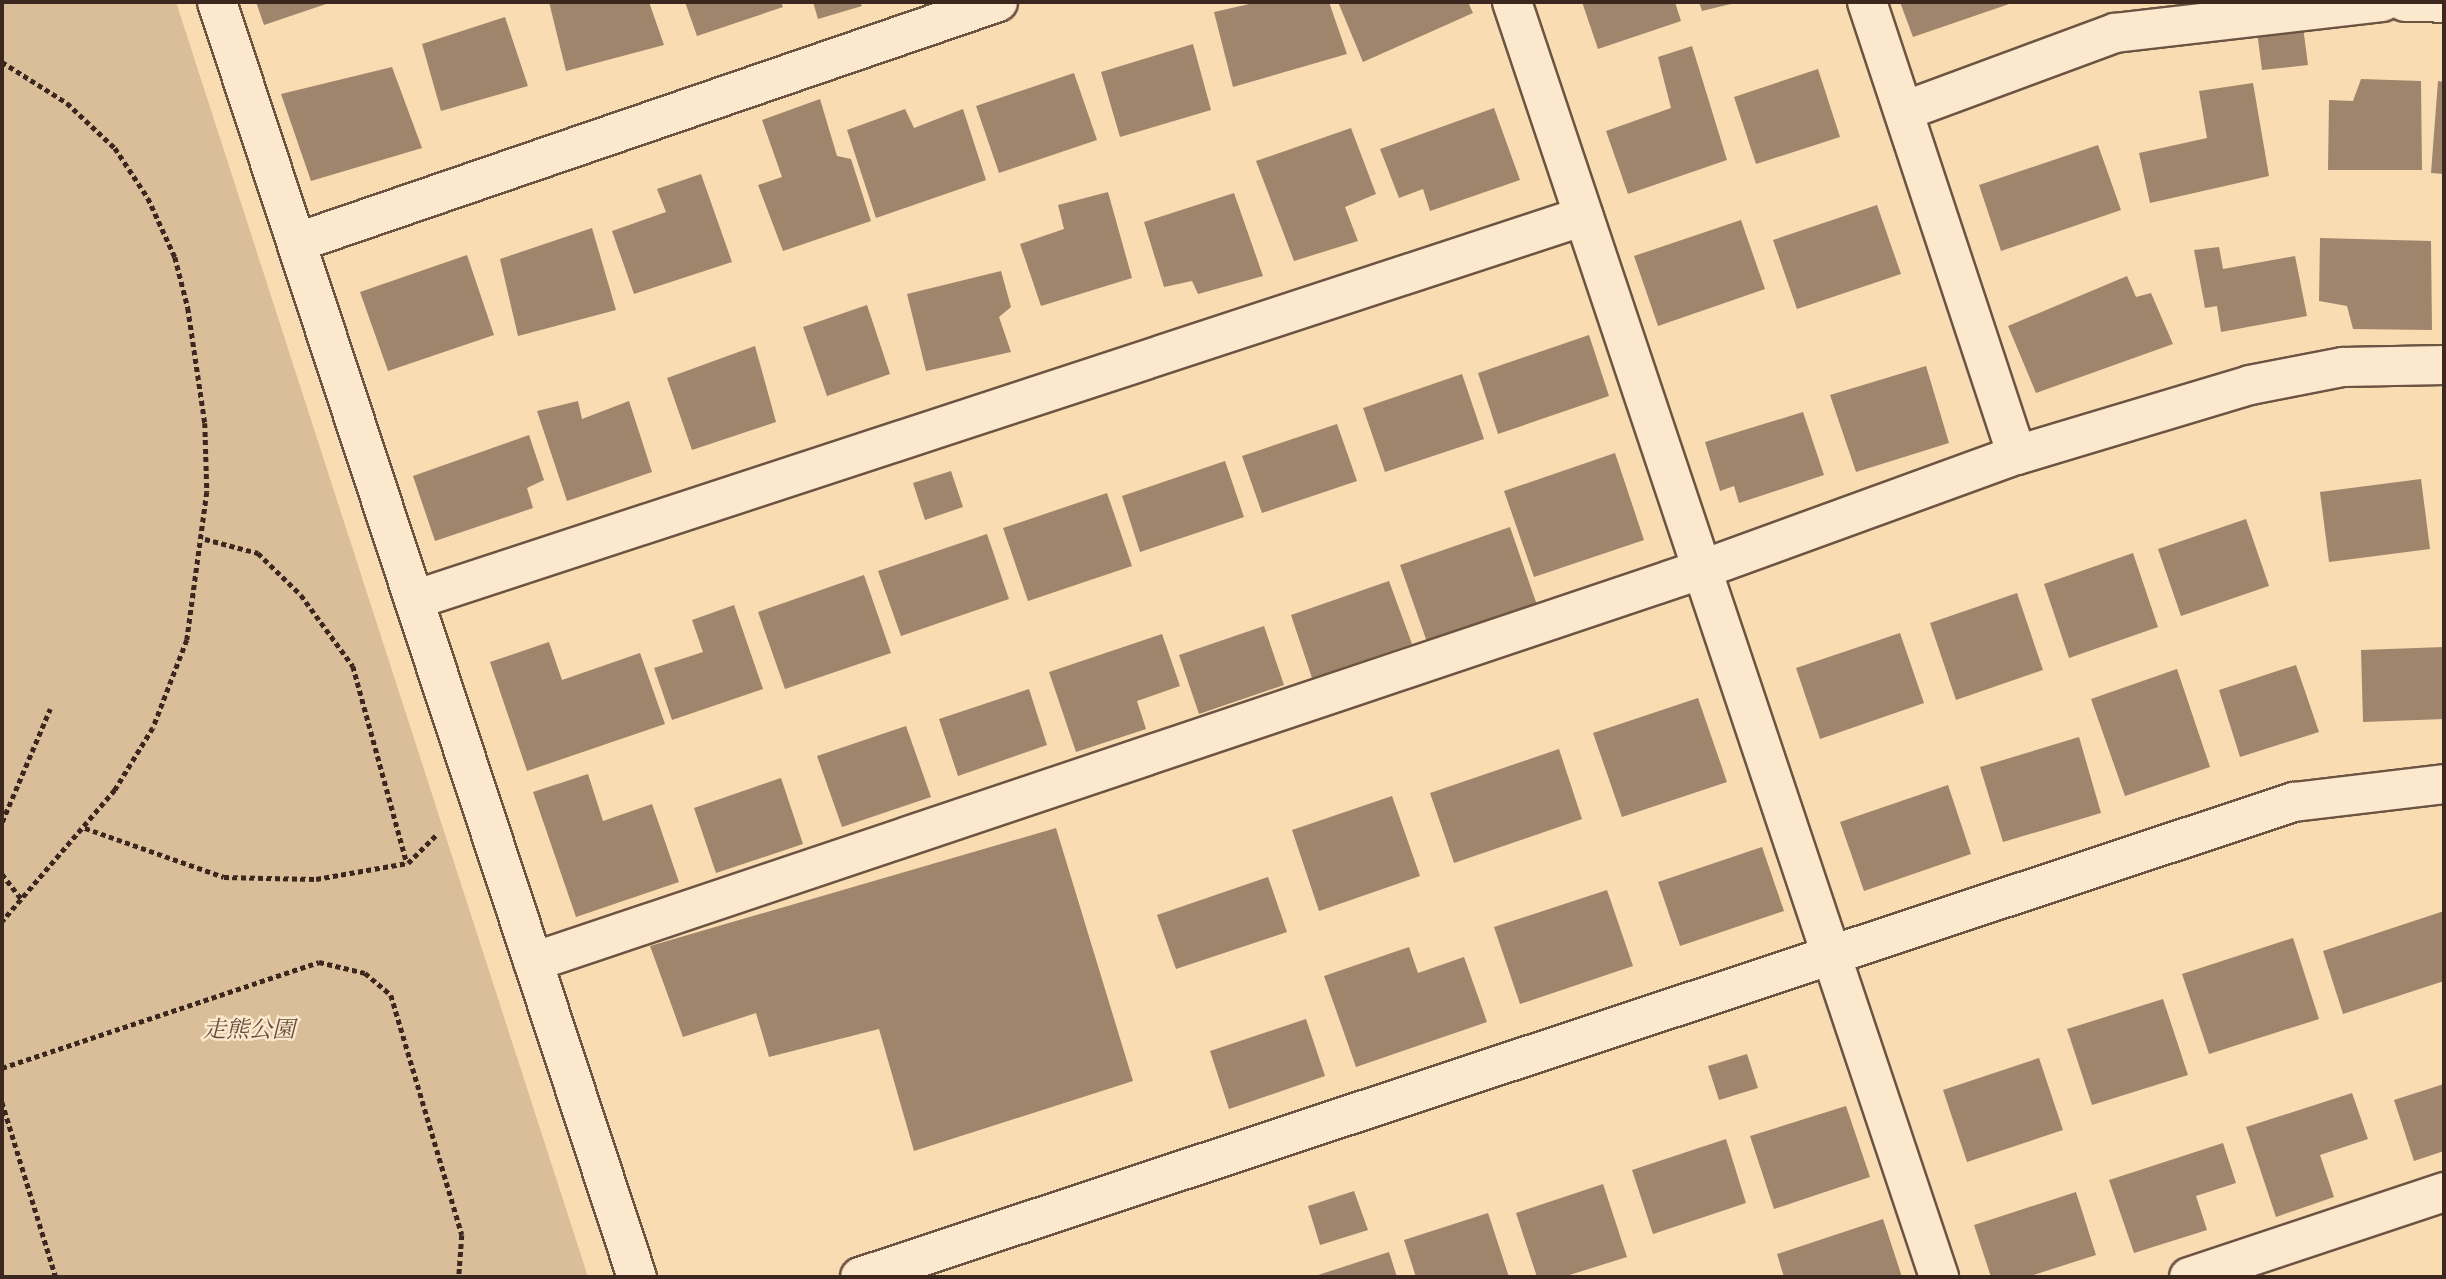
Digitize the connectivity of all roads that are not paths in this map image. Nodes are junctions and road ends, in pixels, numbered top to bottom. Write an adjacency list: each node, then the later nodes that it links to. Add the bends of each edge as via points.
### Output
1 (217, 2): 10 (street)
2 (998, 2): 10 (street)
3 (1512, 2): 9 (street)
4 (1867, 2): 8 (street)
5 (2382, 2): 8 (street, via 2115,33)
6 (2405, 2): 7 (street)
7 (2444, 3)
8 (1904, 111): 12 (street)
9 (1584, 216): 13 (street); 14 (street)
10 (298, 242): 14 (street)
11 (2444, 365): 12 (street, via 2343,367 2250,385)
12 (2017, 455): 13 (street)
13 (1703, 569): 16 (street); 17 (street)
14 (414, 600): 17 (street)
15 (2444, 784): 16 (street, via 2294,802)
16 (1833, 953): 20 (street); 21 (street)
17 (533, 962): 19 (street)
18 (2444, 1192): 22 (street)
19 (638, 1277)
20 (860, 1277)
21 (1939, 1277)
22 (2189, 1277)

